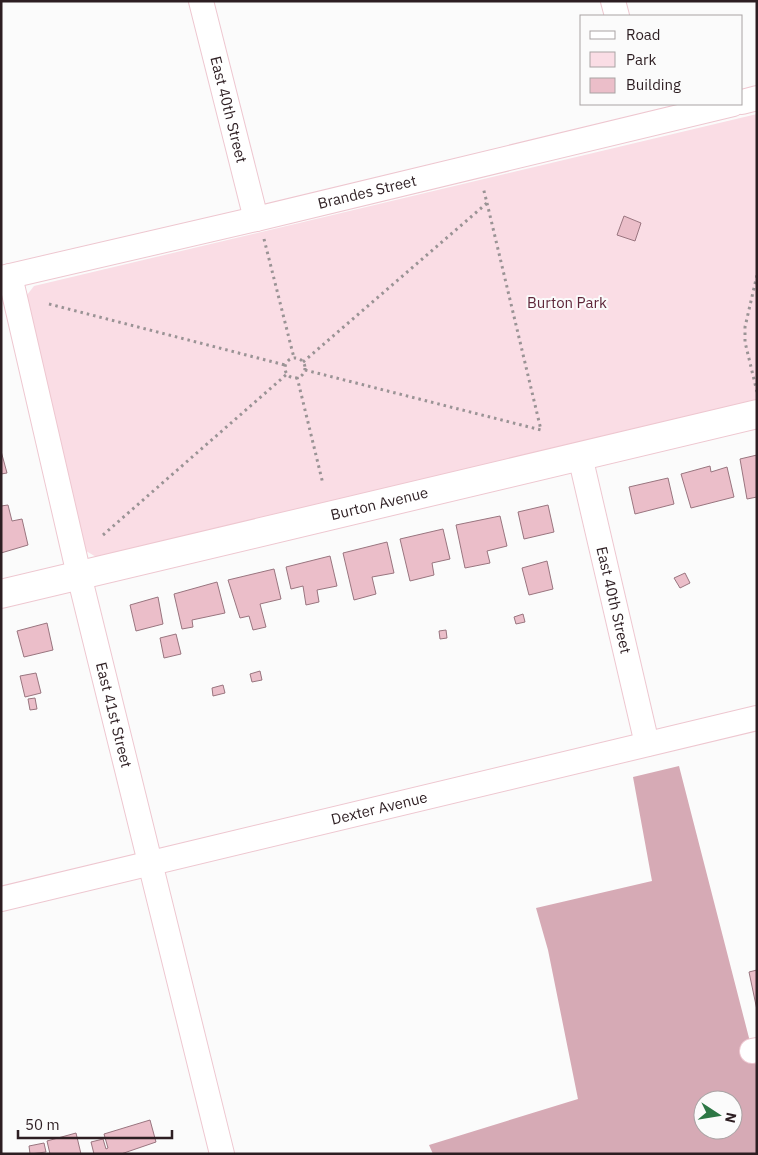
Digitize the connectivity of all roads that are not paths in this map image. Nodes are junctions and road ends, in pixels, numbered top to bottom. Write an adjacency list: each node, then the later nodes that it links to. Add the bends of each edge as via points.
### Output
1 (201, 1): 8 (street, East 40th Street)
2 (614, 1): 3 (street)
3 (617, 15)
4 (757, 98): 5 (street)
5 (743, 102)
6 (724, 105): 7 (street, Brandes Street)
7 (642, 114): 8 (street, Brandes Street)
8 (256, 219): 9 (street, Brandes Street)
9 (5, 277): 12 (street, East 41st Street)
10 (757, 414): 11 (street, Burton Avenue)
11 (580, 456): 12 (street, Burton Avenue); 15 (street, East 40th Street)
12 (79, 576): 13 (street, Burton Avenue); 16 (street, East 41st Street)
13 (1, 594)
14 (757, 718): 15 (street, Dexter Avenue)
15 (647, 744): 16 (street, Dexter Avenue)
16 (150, 864): 17 (street, Dexter Avenue); 18 (street, East 41st Street)
17 (1, 899)
18 (222, 1154)

